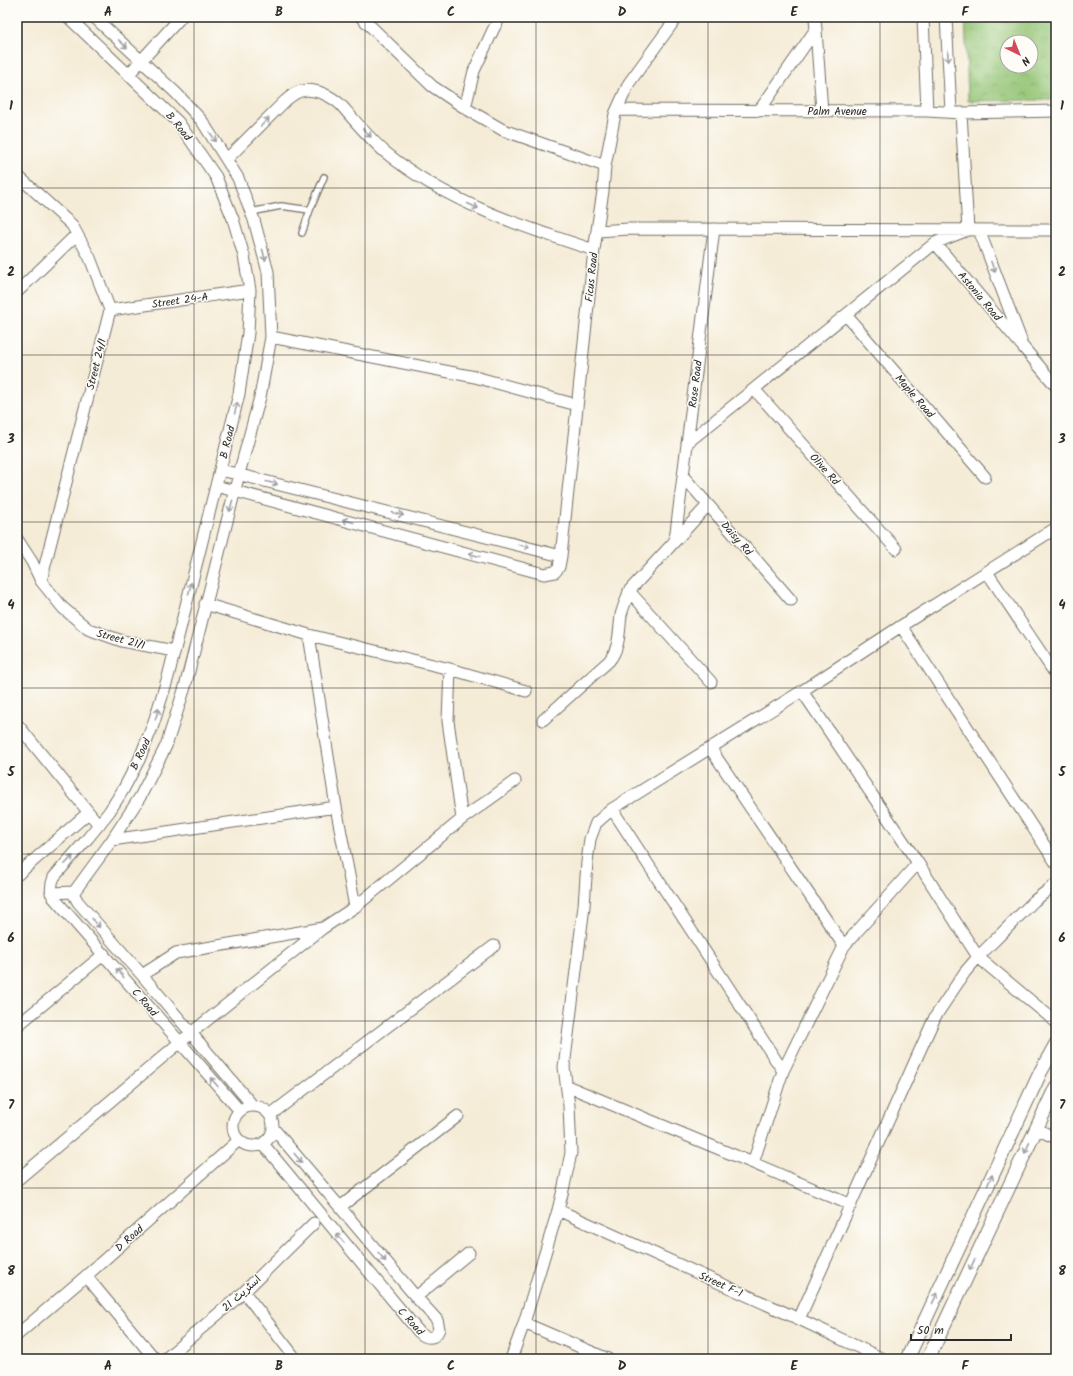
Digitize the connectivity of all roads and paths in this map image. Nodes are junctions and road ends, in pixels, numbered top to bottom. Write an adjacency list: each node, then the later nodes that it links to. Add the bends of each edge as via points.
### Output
1 (68, 17): 12 (street, B Road)
2 (94, 17): 11 (street, B Road, one-way to 11)
3 (181, 17): 11 (street)
4 (361, 17): 13 (street, via 432,86)
5 (500, 17): 13 (street, via 474,71)
6 (678, 17): 14 (street, Ficus Road, via 629,83)
7 (815, 17): 10 (street)
8 (923, 17): 17 (street)
9 (946, 17): 19 (street, Astonia Road, one-way to 19)
10 (816, 28): 15 (street); 16 (street)
11 (141, 61): 12 (street); 20 (street, B Road, one-way to 20, via 202,121)
12 (129, 74): 34 (street, B Road, via 178,122 216,177 233,219 244,256)
13 (465, 108): 21 (street, via 503,130)
14 (618, 110): 15 (street, Palm Avenue); 21 (street, Ficus Road)
15 (759, 111): 16 (street, Palm Avenue)
16 (822, 111): 17 (street, Palm Avenue)
17 (927, 111): 19 (street, Palm Avenue)
18 (1056, 111): 19 (street, Palm Avenue)
19 (956, 112): 27 (street, Astonia Road)
20 (227, 159): 25 (street, B Road, via 238,178); 33 (street, one-way to 33, via 294,94 301,91 322,93 342,105 384,151 405,168 455,198 510,221)
21 (604, 166): 29 (street, Ficus Road, via 603,191)
22 (17, 175): 31 (street, via 72,225)
23 (324, 177): 24 (lane)
24 (310, 210): 25 (lane, via 281,206); 30 (lane)
25 (251, 212): 38 (street, B Road, one-way to 38, via 268,272)
26 (714, 229): 27 (street); 29 (street); 43 (street, Rose Road)
27 (974, 230): 28 (street); 32 (street); 39 (street, Astonia Road, one-way to 39)
28 (1056, 230)
29 (596, 231): 33 (street, Ficus Road)
30 (302, 233)
31 (77, 234): 35 (street); 36 (street, via 90,258)
32 (935, 243): 37 (street); 39 (street, Astonia Road)
33 (594, 250): 42 (street, Ficus Road)
34 (250, 290): 36 (street, Street 24-A); 44 (street, B Road, one-way to 34, via 240,394 248,333)
35 (17, 292)
36 (110, 310): 57 (street, Street 24/1)
37 (846, 315): 41 (street); 47 (street, Maple Road)
38 (271, 337): 42 (street, via 475,377); 45 (street, B Road, via 260,397)
39 (1024, 348): 40 (street, Astonia Road)
40 (1056, 386)
41 (754, 389): 43 (street); 54 (street, Olive Rd)
42 (577, 405): 55 (street, Ficus Road)
43 (688, 443): 46 (street, Rose Road)
44 (221, 470): 45 (street); 48 (street, B Road)
45 (239, 474): 49 (street, B Road); 55 (street, one-way to 55)
46 (683, 476): 50 (street, Daisy Rd); 53 (street, Rose Road)
47 (985, 477)
48 (216, 486): 49 (street); 63 (street, B Road, one-way to 48)
49 (235, 491): 55 (street, one-way to 49, via 555,572 544,574); 60 (street, B Road, one-way to 60)
50 (708, 505): 53 (street); 59 (street, Daisy Rd)
51 (1056, 528): 56 (street)
52 (17, 539): 57 (street, Street 21/1)
53 (675, 540): 58 (street)
54 (896, 549)
55 (561, 556)
56 (987, 572): 61 (street); 65 (street)
57 (41, 581): 63 (street, Street 21/1, via 62,608 88,629 122,641)
58 (629, 591): 66 (street); 69 (street, via 622,613 615,654)
59 (791, 600)
60 (205, 604): 62 (street); 78 (street, B Road, via 166,746 140,797)
61 (901, 626): 67 (street); 80 (street)
62 (309, 635): 64 (street); 73 (street)
63 (174, 651): 77 (street, B Road, one-way to 63, via 123,790 139,760 168,677)
64 (450, 669): 68 (street); 76 (street, via 448,721)
65 (1056, 675)
66 (711, 682)
67 (802, 690): 71 (street); 79 (street)
68 (526, 691)
69 (543, 720)
70 (17, 724): 75 (street)
71 (710, 748): 74 (street); 88 (street)
72 (515, 781): 76 (street)
73 (336, 807): 78 (street); 85 (street)
74 (612, 809): 97 (street); 98 (street, via 596,823 590,839 564,1067)
75 (88, 813): 77 (street); 81 (street)
76 (462, 819): 85 (street)
77 (99, 825): 84 (street, B Road, one-way to 77, via 54,877)
78 (112, 840): 83 (street, B Road)
79 (918, 863): 88 (street); 90 (street)
80 (1056, 863)
81 (17, 875)
82 (1056, 884): 90 (street, via 1034,901)
83 (74, 892): 84 (street); 91 (street, C Road, one-way to 91, via 78,902)
84 (51, 893): 89 (street, C Road)
85 (355, 907): 86 (street)
86 (323, 928): 91 (street, via 176,953); 94 (street)
87 (494, 946): 102 (street)
88 (844, 946): 97 (street)
89 (104, 954): 93 (street); 95 (street, C Road, one-way to 89)
90 (978, 957): 92 (street); 111 (street, via 935,1017)
91 (142, 975): 94 (street, C Road)
92 (1056, 1022)
93 (17, 1026)
94 (191, 1033): 95 (street); 100 (street, C Road)
95 (180, 1042): 101 (street, C Road, one-way to 95); 110 (street)
96 (1056, 1044): 128 (street, one-way to 96, via 1041,1071)
97 (782, 1071): 109 (street)
98 (568, 1086): 109 (street); 113 (street, via 571,1153)
99 (1056, 1087): 105 (street)
100 (253, 1106): 101 (street); 102 (street)
101 (240, 1111): 107 (street, via 233,1122 234,1135)
102 (270, 1115): 104 (street)
103 (458, 1116): 112 (street)
104 (273, 1128): 108 (street, via 272,1134); 112 (street, C Road, one-way to 112)
105 (1036, 1129): 106 (street); 129 (street, one-way to 129)
106 (1056, 1138)
107 (239, 1140): 108 (street, via 250,1147); 116 (street, D Road)
108 (263, 1144): 118 (street, C Road, one-way to 108, via 438,1323 437,1333 433,1337 425,1337 419,1332)
109 (753, 1163): 111 (street)
110 (17, 1180)
111 (850, 1205): 119 (street)
112 (340, 1207): 118 (street, C Road, one-way to 118)
113 (558, 1210): 119 (street, Street F-1); 120 (street)
114 (314, 1223): 117 (street, اسٹریٹ 21)
115 (469, 1253): 118 (street)
116 (86, 1276): 121 (street, D Road); 122 (street)
117 (244, 1292): 123 (street, اسٹریٹ 21); 124 (street)
118 (416, 1297)
119 (799, 1319): 127 (street, Street F-1)
120 (524, 1323): 125 (street); 126 (street)
121 (17, 1334)
122 (155, 1359)
123 (165, 1359)
124 (296, 1359)
125 (511, 1359)
126 (608, 1359)
127 (883, 1359)
128 (907, 1359)
129 (928, 1359)

